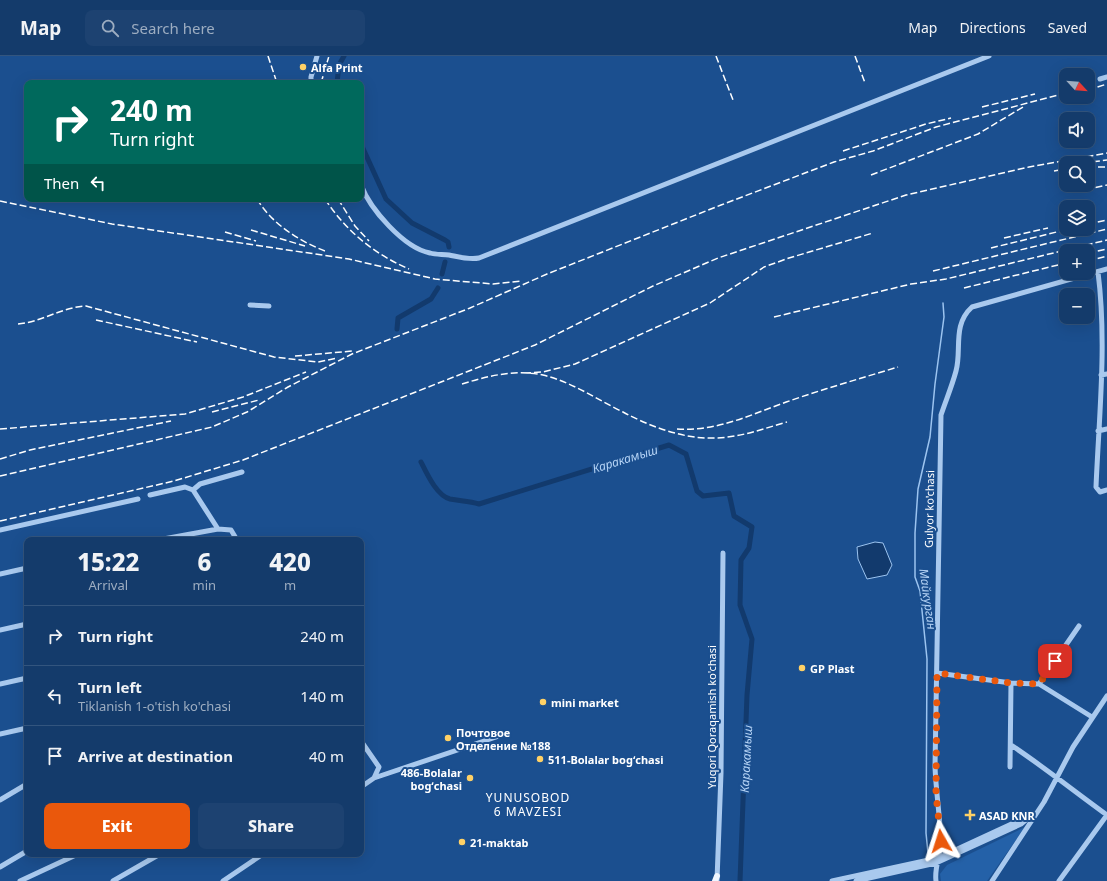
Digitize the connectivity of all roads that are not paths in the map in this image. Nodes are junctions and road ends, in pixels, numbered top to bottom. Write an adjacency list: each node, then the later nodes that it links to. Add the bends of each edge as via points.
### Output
1 (318, 56): 5 (street)
2 (989, 56): 6 (street, via 472,260 439,253 430,254 408,241 381,217)
3 (1107, 77): 4 (street)
4 (1100, 79)
5 (311, 80)
6 (364, 192)
7 (1107, 269): 8 (street, Gulyor ko'chasi)
8 (1098, 272): 11 (street); 31 (street, Gulyor ko'chasi, via 984,302 972,307 965,315 958,339 957,369 941,414)
9 (250, 305): 10 (street)
10 (269, 306)
11 (1105, 332): 13 (street)
12 (1107, 374): 13 (street)
13 (1101, 375): 15 (street)
14 (1107, 429): 15 (street)
15 (1098, 431): 18 (street, via 1098,491)
16 (242, 472): 17 (street, via 200,484)
17 (193, 490): 19 (street, via 185,487); 21 (street)
18 (1107, 490)
19 (150, 495)
20 (138, 499): 22 (street)
21 (218, 529): 23 (street); 24 (street, via 231,530)
22 (0, 530)
23 (182, 537)
24 (235, 537)
25 (723, 553): 57 (street, Yuqori Qoraqamish ko'chasi, via 721,780)
26 (24, 569): 27 (street)
27 (0, 574)
28 (24, 625): 30 (street)
29 (1079, 626): 35 (street)
30 (0, 630)
31 (937, 673): 33 (street); 55 (street, Gulyor ko'chasi, via 936,794 941,841)
32 (24, 679): 34 (street)
33 (1011, 683): 35 (street); 42 (street)
34 (0, 684)
35 (1039, 684): 37 (street)
36 (1107, 696): 37 (street)
37 (1092, 717): 45 (street)
38 (24, 729): 39 (street)
39 (0, 734)
40 (505, 734): 44 (street)
41 (364, 745): 44 (street, via 379,767)
42 (1011, 745): 43 (street); 45 (street)
43 (1010, 767)
44 (374, 778): 46 (street)
45 (1056, 778): 49 (street); 50 (street)
46 (364, 785)
47 (24, 786): 48 (street)
48 (0, 800)
49 (1038, 809): 55 (street, via 1021,824); 64 (street)
50 (1107, 815): 65 (street)
51 (24, 853): 56 (street)
52 (72, 857): 58 (street)
53 (155, 857): 59 (street)
54 (259, 857): 60 (street)
55 (937, 860): 61 (street); 62 (street); 63 (street, Gulyor ko'chasi)
56 (0, 867)
57 (716, 879)
58 (20, 881)
59 (113, 881)
60 (223, 881)
61 (832, 881)
62 (856, 881)
63 (936, 881)
64 (992, 881)
65 (1059, 881)

